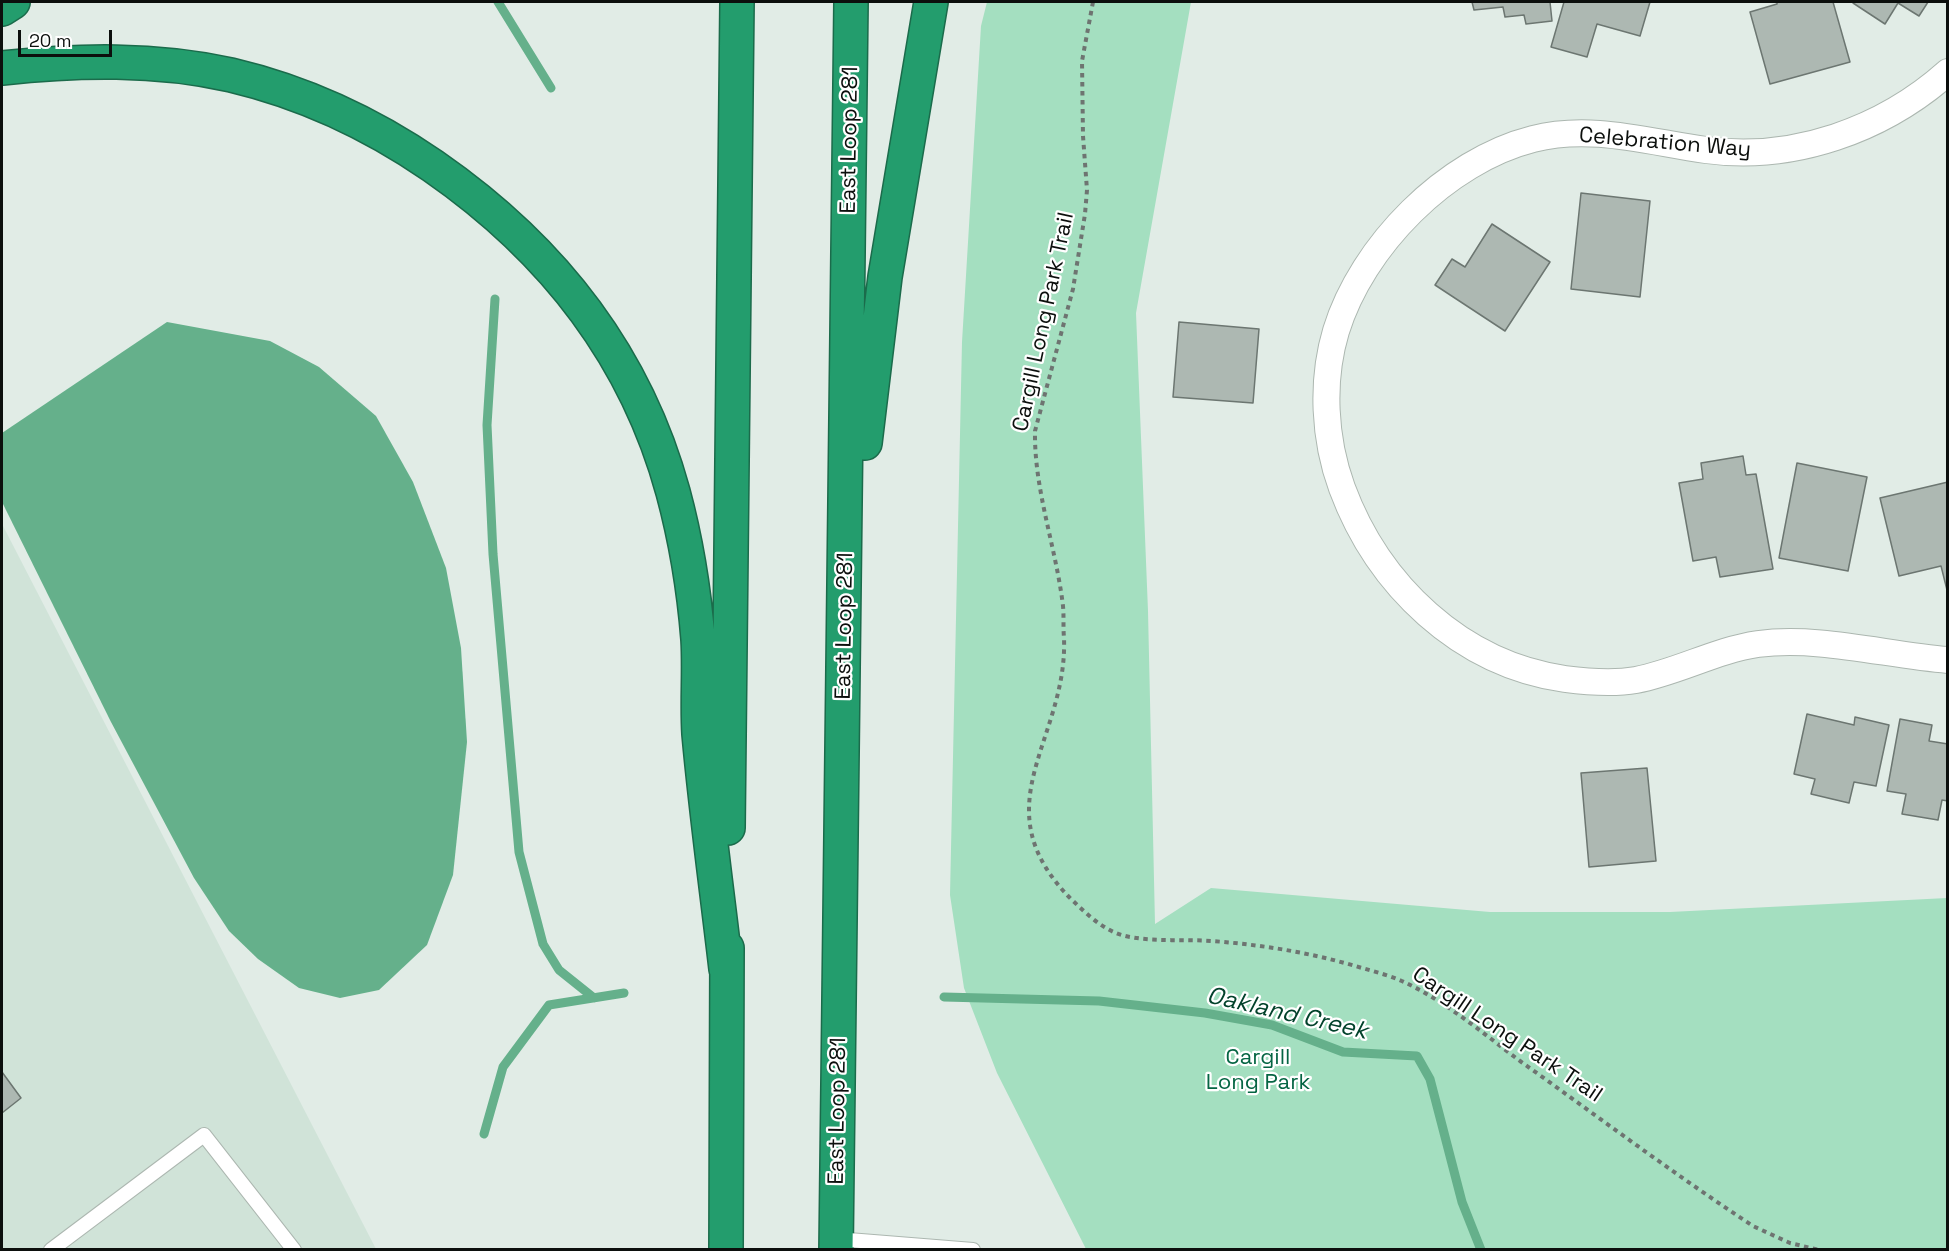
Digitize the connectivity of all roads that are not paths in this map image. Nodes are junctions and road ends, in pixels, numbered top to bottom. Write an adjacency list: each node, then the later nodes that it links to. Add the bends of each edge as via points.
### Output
1 (14, 2): 5 (highway)
2 (737, 2): 10 (highway)
3 (851, 2): 8 (highway, East Loop 281)
4 (931, 2): 8 (highway, via 885,277)
5 (2, 9)
6 (2, 68): 10 (highway, via 85,61 162,64 232,75 343,113 407,148 473,194 530,245 578,299 637,394 664,460 683,534 698,641 699,731)
7 (1947, 72): 9 (street, Celebration Way, via 1905,104 1848,134 1785,149 1730,152 1624,135 1562,134 1533,139 1474,164 1415,207 1367,266 1336,332 1326,409 1338,479 1373,552 1421,610 1451,634 1520,670 1578,681 1635,680 1732,649 1788,642)
8 (845, 609): 11 (highway, East Loop 281)
9 (1947, 660)
10 (726, 969): 14 (highway)
11 (836, 1244): 15 (lane)
12 (51, 1250): 13 (lane, via 204,1135)
13 (294, 1250)
14 (726, 1250)
15 (973, 1250)

